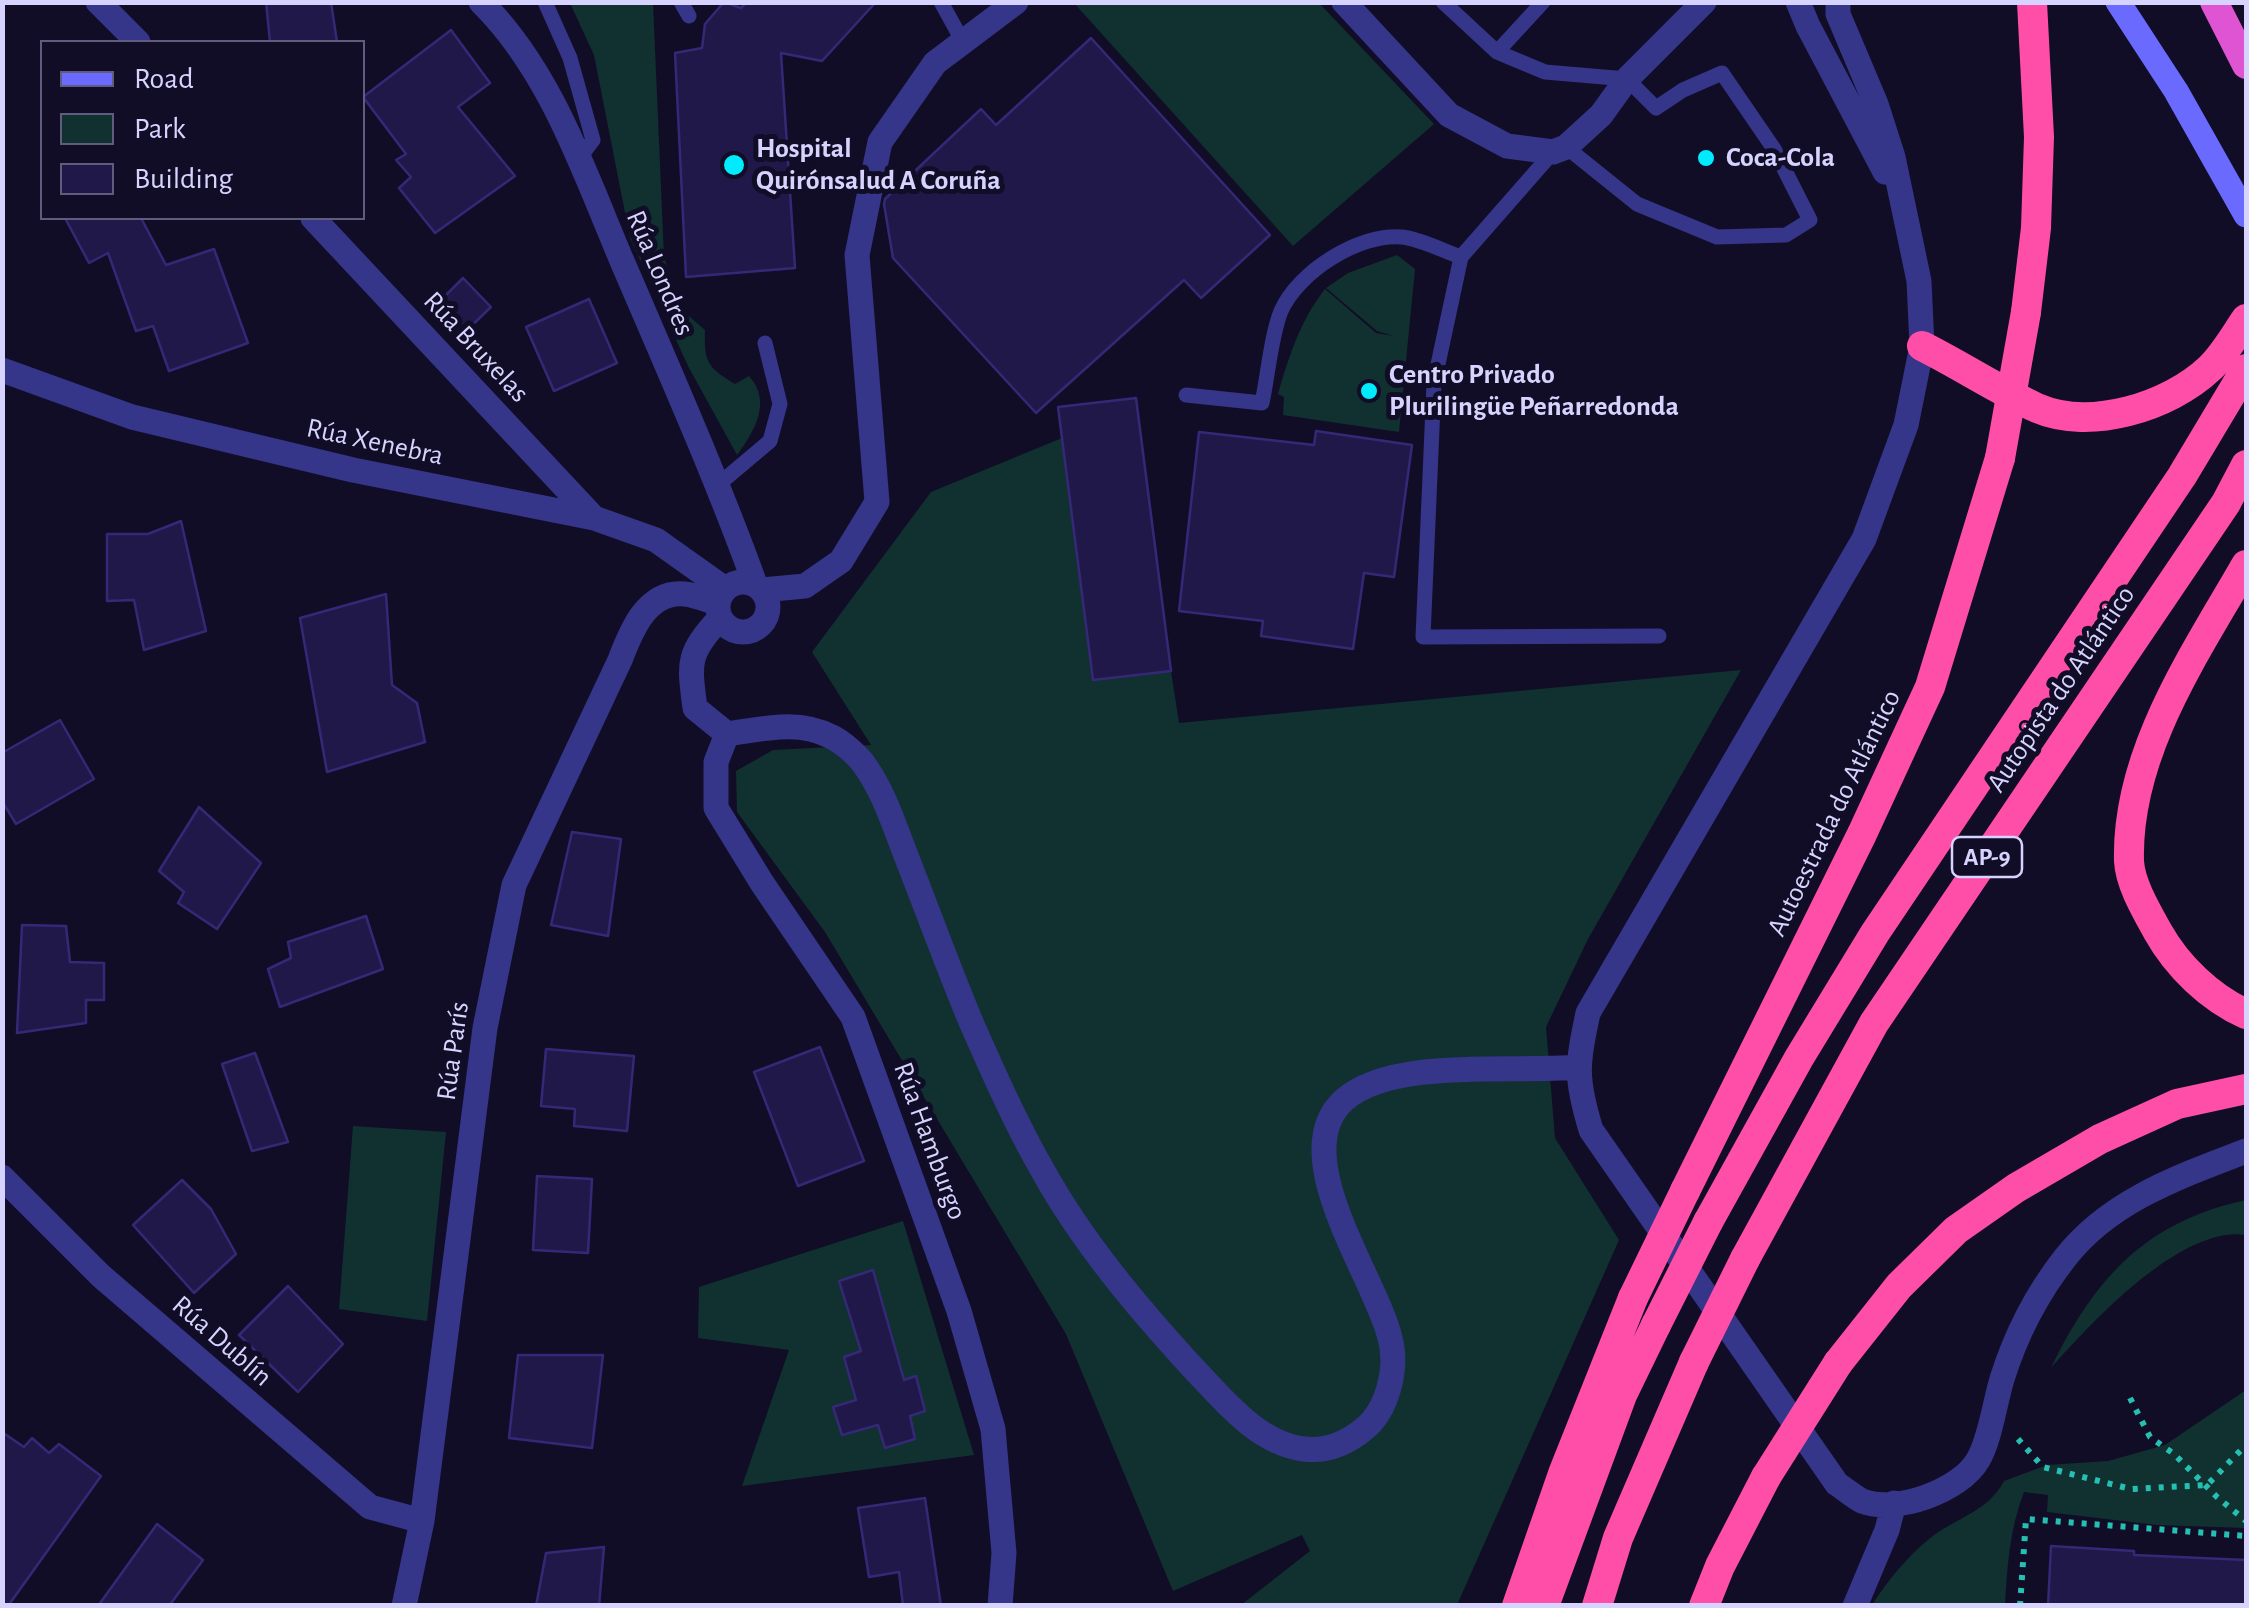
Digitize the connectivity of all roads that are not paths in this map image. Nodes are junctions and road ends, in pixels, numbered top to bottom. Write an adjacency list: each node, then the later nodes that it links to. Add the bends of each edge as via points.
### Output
1 (98, 2): 16 (street)
2 (481, 2): 22 (street, Rúa Londres, via 534,72)
3 (545, 2): 22 (lane, via 594,140)
4 (941, 2): 17 (lane)
5 (1016, 2): 17 (street)
6 (1344, 2): 21 (street, via 1449,116 1507,146)
7 (1443, 2): 18 (lane)
8 (1543, 2): 18 (lane)
9 (1786, 2): 15 (street)
10 (2032, 2): 50 (highway, Autoestrada do Atlántico, bridge, via 2039,137 2026,312 2000,458 1930,687 1633,1298)
11 (2118, 2): 23 (main road)
12 (2214, 2): 19 (highway)
13 (1706, 5): 20 (street)
14 (1836, 6): 24 (street, via 1876,104)
15 (1803, 14): 24 (street)
16 (136, 40)
17 (963, 42): 37 (street, via 935,63 880,142 857,254 877,502 842,561 805,586)
18 (1497, 52): 20 (lane, via 1545,72)
19 (2246, 65)
20 (1627, 79): 21 (street, via 1601,115); 21 (lane, via 1656,108 1722,73 1774,149 1810,220 1786,235 1717,237 1638,204)
21 (1560, 150): 26 (lane)
22 (578, 160): 34 (street, Rúa Londres)
23 (2246, 215)
24 (1905, 216): 29 (street, via 1920,281)
25 (315, 220): 35 (street, Rúa Bruxelas)
26 (1461, 257): 32 (lane, via 1402,237 1340,253 1305,277 1281,311 1262,403); 39 (lane, via 1434,383 1424,637)
27 (2246, 319): 29 (highway, via 2212,366 2183,390 2096,416 2038,408)
28 (764, 343): 34 (lane, via 780,404 770,440)
29 (1922, 346): 42 (street, via 1906,426 1864,539 1588,1013)
30 (2, 370): 35 (street, Rúa Xenebra, via 132,417)
31 (2242, 379): 51 (highway, bridge, via 1799,1058 1656,1325)
32 (1186, 395)
33 (2246, 465): 52 (highway, Autopista do Atlántico / AP-9, bridge, via 1874,1023 1694,1362 1618,1538)
34 (719, 484): 37 (street, Rúa Londres)
35 (594, 518): 38 (street, Rúa Xenebra, via 656,540)
36 (2246, 564): 41 (highway, via 2184,674 2139,775 2129,864 2168,951 2203,986)
37 (758, 587): 38 (street, via 739,582); 38 (street, via 768,606 756,628 740,632 724,625)
38 (721, 603): 40 (street, via 689,666 695,708); 47 (street, Rúa París, via 682,593 655,601 632,626 514,885 485,1028)
39 (1660, 636)
40 (727, 734): 42 (street, via 800,725 834,738 862,761 883,796 972,1023 1043,1172 1103,1262 1170,1342 1235,1412 1268,1437 1305,1449 1344,1445 1376,1420 1390,1385 1391,1340 1330,1194 1323,1156 1329,1122 1343,1101 1376,1080 1416,1072); 49 (street, Rúa Hamburgo, via 716,762 716,808 853,1016 959,1312 993,1429 1004,1553)
41 (2246, 1014)
42 (1577, 1067): 46 (street, via 1591,1130 1837,1484 1864,1502)
43 (2246, 1089): 53 (highway, bridge, via 2176,1104 2100,1139 1956,1230 1838,1362 1766,1478)
44 (2246, 1151): 46 (street, via 2165,1182 2108,1215 2067,1255 2028,1311 1978,1460 1955,1483 1923,1500)
45 (2, 1177): 47 (street, Rúa Dublín, via 100,1276 370,1507)
46 (1894, 1503): 54 (street)
47 (422, 1521): 48 (street, Rúa París)
48 (404, 1606)
49 (1000, 1606)
50 (1517, 1606)
51 (1544, 1606)
52 (1597, 1606)
53 (1704, 1606)
54 (1855, 1606)

